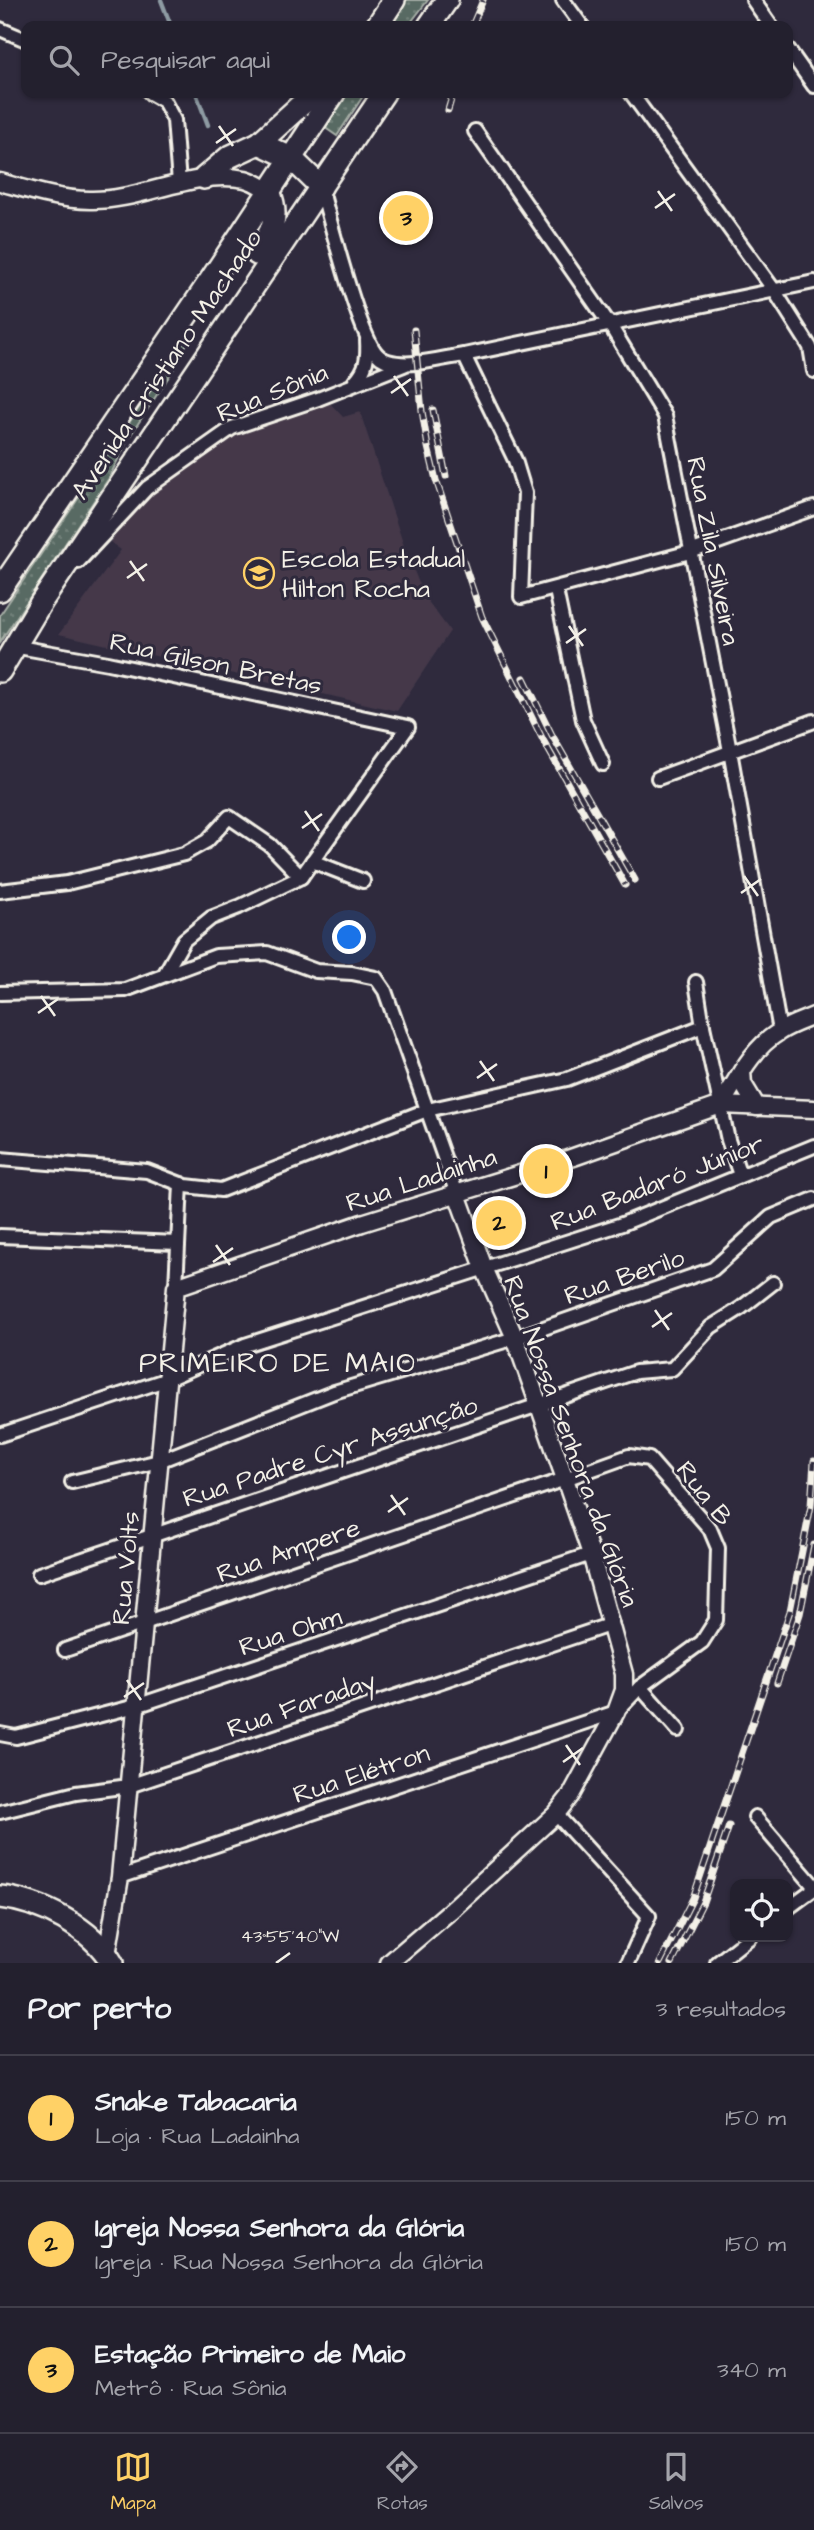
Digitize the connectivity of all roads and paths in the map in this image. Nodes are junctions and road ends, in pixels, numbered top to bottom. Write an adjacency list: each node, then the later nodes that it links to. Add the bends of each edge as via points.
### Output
1 (394, 0): 5 (highway)
2 (447, 0): 6 (highway)
3 (563, 0): 7 (street)
4 (753, 0): 8 (street)
5 (380, 21)
6 (432, 21)
7 (578, 21)
8 (768, 21)
9 (0, 29): 10 (street)
10 (21, 38)
11 (793, 56): 12 (street)
12 (814, 86)
13 (158, 98): 23 (street, via 174,120)
14 (308, 98): 19 (highway)
15 (331, 98): 20 (highway, Avenida Cristiano Machado)
16 (381, 98): 24 (highway, Avenida Cristiano Machado)
17 (635, 98): 27 (street)
18 (475, 131): 28 (street, Rua Zila Silveira)
19 (259, 143): 20 (highway); 21 (highway, via 229,157)
20 (291, 158): 24 (highway); 25 (highway, Avenida Cristiano Machado)
21 (204, 178): 23 (street); 25 (street, via 246,179)
22 (0, 182): 23 (street, via 90,200 125,197)
23 (179, 183)
24 (321, 187): 29 (street, Rua Sônia); 33 (highway, Avenida Cristiano Machado)
25 (269, 191): 33 (highway, via 276,217 271,233 192,351); 37 (highway, Avenida Cristiano Machado)
26 (814, 282): 27 (street, Rua Sônia)
27 (774, 290): 28 (street, Rua Sônia); 32 (street, via 810,347)
28 (610, 324): 30 (street, Rua Sônia); 36 (street, Rua Zila Silveira, via 665,416)
29 (367, 339): 31 (street, Rua Sônia, via 378,356 390,362); 34 (street, via 363,373)
30 (464, 355): 31 (street, Rua Sônia); 38 (street, via 515,460 525,493 521,597)
31 (411, 362): 34 (street, Rua Sônia)
32 (814, 372)
33 (194, 373): 39 (highway, Avenida Cristiano Machado)
34 (352, 383): 39 (street, Rua Sônia, via 232,428 147,488)
35 (814, 508): 36 (street)
36 (691, 552): 38 (street); 43 (street, Rua Zila Silveira)
37 (0, 590)
38 (555, 590): 44 (street, via 583,720)
39 (42, 601): 40 (highway, Avenida Cristiano Machado)
40 (13, 646): 41 (highway, Avenida Cristiano Machado); 46 (street, Rua Gilson Bretas, via 408,727)
41 (0, 671)
42 (814, 721): 43 (street)
43 (730, 751): 45 (street); 55 (street, Rua Zila Silveira)
44 (603, 764)
45 (658, 778)
46 (312, 861): 47 (street); 48 (street)
47 (301, 877): 49 (street, via 270,845 229,817 207,841 184,854 67,883); 50 (street, via 211,918 184,940)
48 (363, 881)
49 (0, 891)
50 (164, 975): 52 (street, via 125,990); 60 (street, Rua Nossa Senhora da Glória, via 216,957 267,953 316,971 376,978 385,991)
51 (696, 982): 54 (street)
52 (0, 993)
53 (814, 1016): 55 (street)
54 (703, 1026): 57 (street); 60 (street, via 567,1079)
55 (780, 1031): 56 (street)
56 (742, 1071): 57 (street); 58 (street, via 743,1084)
57 (721, 1105): 58 (street); 63 (street); 65 (street, Rua Ladainha)
58 (757, 1107): 59 (street)
59 (814, 1109)
60 (427, 1110): 64 (street, via 221,1190); 65 (street, Rua Nossa Senhora da Glória)
61 (814, 1146): 63 (street, Rua Badaró Júnior)
62 (0, 1160): 64 (street, via 147,1171)
63 (740, 1175): 69 (street, Rua Badaró Júnior, via 622,1224)
64 (181, 1184): 68 (street, Rua Volts)
65 (457, 1194): 69 (street, Rua Nossa Senhora da Glória); 71 (street, Rua Ladainha)
66 (814, 1199): 72 (street, Rua Berilo, via 771,1217 713,1269)
67 (0, 1236): 68 (street)
68 (178, 1243): 71 (street, Rua Volts)
69 (484, 1268): 72 (street, Rua Nossa Senhora da Glória); 73 (street, Rua Badaró Júnior, via 245,1345)
70 (773, 1283): 74 (street, Rua Padre Cyr Assunção, via 711,1327 672,1369 636,1372)
71 (176, 1287): 73 (street, Rua Volts)
72 (515, 1338): 74 (street, Rua Nossa Senhora da Glória); 76 (street, Rua Berilo, via 334,1392)
73 (165, 1380): 75 (street, Rua Badaró Júnior); 76 (street, Rua Volts)
74 (539, 1405): 77 (street, Rua Nossa Senhora da Glória); 79 (street, Rua Padre Cyr Assunção)
75 (0, 1435)
76 (159, 1461): 78 (street, Rua Berilo); 79 (street, Rua Volts)
77 (565, 1479): 80 (street, Rua Nossa Senhora da Glória); 82 (street, Rua Ampere); 85 (street, Rua B, via 629,1456 649,1459 710,1529 718,1548 716,1620 702,1643)
78 (72, 1482)
79 (152, 1534): 81 (street, Rua Padre Cyr Assunção); 82 (street, Rua Volts)
80 (591, 1555): 83 (street, Rua Nossa Senhora da Glória); 86 (street, Rua Ohm)
81 (38, 1574)
82 (144, 1624): 84 (street, Rua Ampere); 86 (street, Rua Volts)
83 (612, 1624): 87 (street, Rua Nossa Senhora da Glória, via 624,1674); 90 (street, Rua Faraday)
84 (65, 1650)
85 (640, 1688): 87 (street); 88 (street)
86 (136, 1706): 89 (street, Rua Ohm, via 16,1737); 90 (street, Rua Volts)
87 (616, 1712): 92 (street, Rua Nossa Senhora da Glória); 94 (street, Rua Elétron)
88 (678, 1730)
89 (0, 1734)
90 (129, 1786): 91 (street, Rua Faraday, via 76,1793); 94 (street, Rua Volts)
91 (0, 1812)
92 (556, 1814): 100 (street, Rua Nossa Senhora da Glória); 101 (street, via 649,1916)
93 (755, 1817): 95 (street)
94 (120, 1877): 99 (street, Rua Volts)
95 (814, 1887): 97 (street)
96 (0, 1896): 99 (highway, via 33,1905 79,1928)
97 (793, 1904)
98 (744, 1942): 102 (street)
99 (109, 1959)
100 (389, 1963)
101 (628, 1963)
102 (717, 1963)

